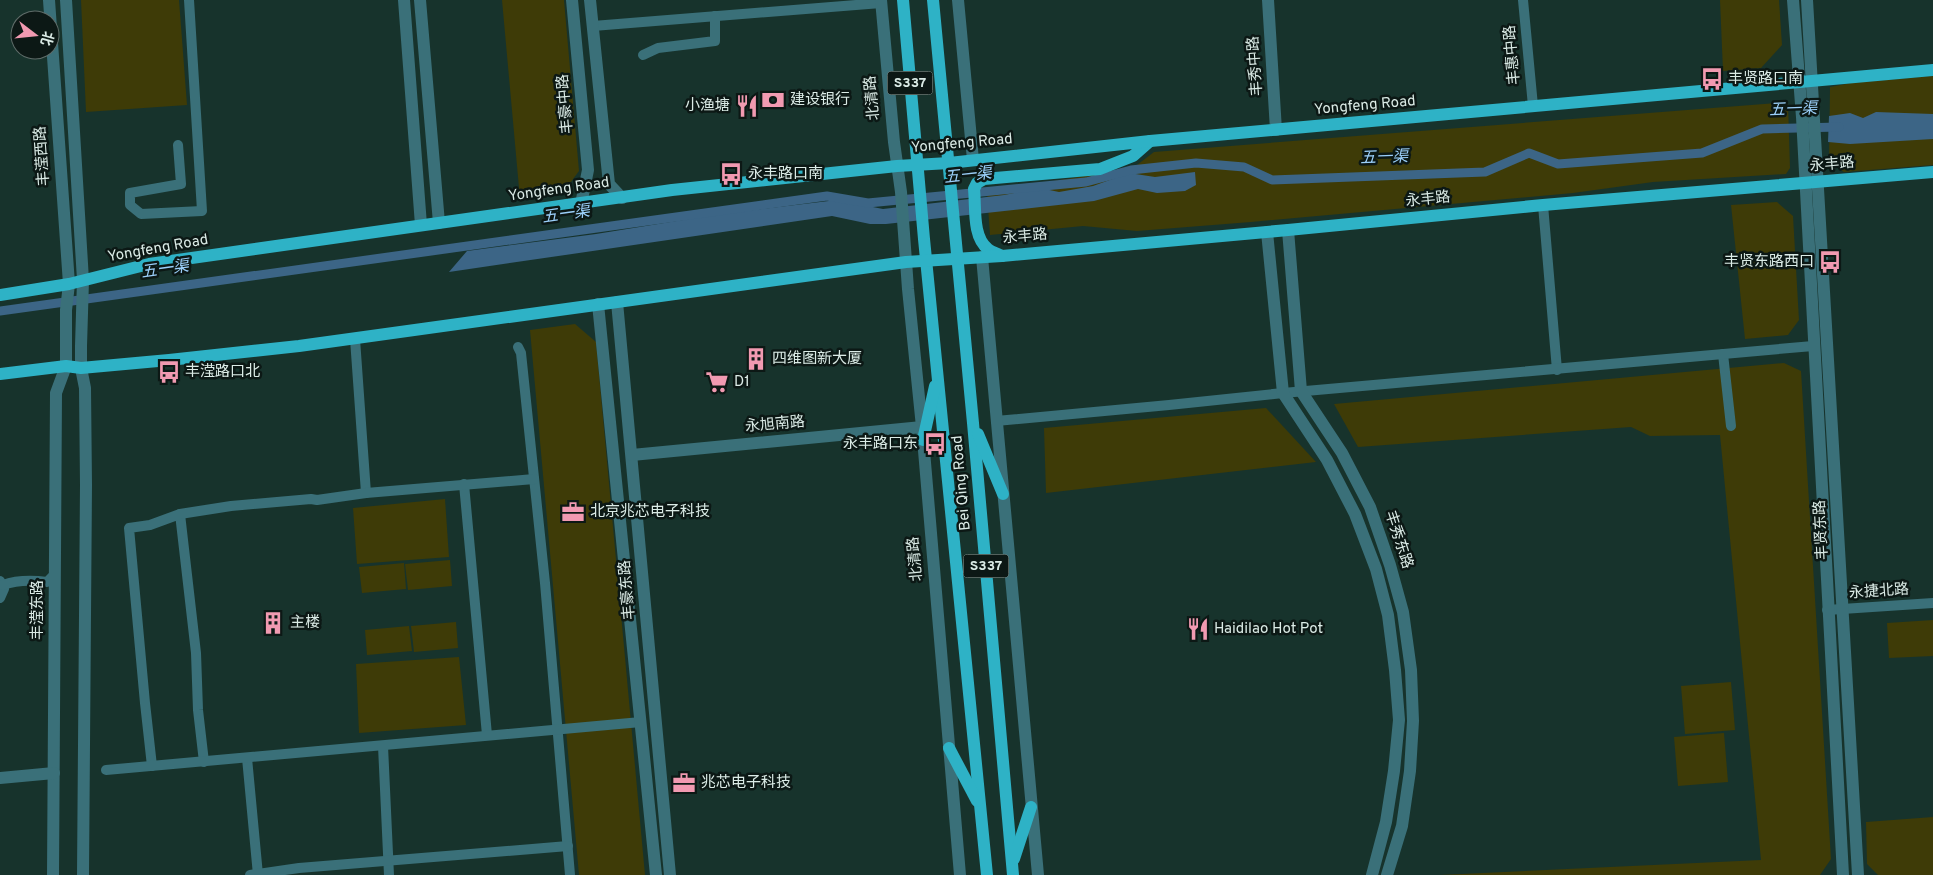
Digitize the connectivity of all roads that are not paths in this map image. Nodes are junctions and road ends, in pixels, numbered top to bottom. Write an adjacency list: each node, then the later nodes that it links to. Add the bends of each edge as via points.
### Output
1 (49, 0): 46 (street, 丰滢西路)
2 (66, 0): 45 (street)
3 (189, 0): 26 (street, via 202,211 141,214 130,205 130,193 181,184)
4 (404, 0): 37 (street)
5 (420, 0): 36 (street)
6 (572, 0): 34 (street, 丰豪中路, via 588,170)
7 (590, 0): 17 (street)
8 (903, 0): 30 (main road, S337)
9 (933, 0): 28 (main road, S337)
10 (958, 0): 27 (street)
11 (1268, 0): 24 (street, 丰秀中路)
12 (1523, 0): 22 (street, 丰惠中路)
13 (1793, 0): 21 (street)
14 (1807, 0): 20 (street)
15 (881, 1): 16 (street); 29 (street, 北清路)
16 (715, 16): 17 (street); 18 (street, via 716,41 658,48)
17 (593, 26): 33 (street, via 609,184)
18 (643, 55)
19 (1933, 70): 20 (main road, Yongfeng Road)
20 (1813, 81): 21 (main road, Yongfeng Road); 23 (street)
21 (1799, 82): 22 (main road, Yongfeng Road); 23 (street)
22 (1533, 106): 24 (main road, Yongfeng Road)
23 (1807, 116): 32 (street)
24 (1276, 130): 25 (main road, Yongfeng Road)
25 (1150, 141): 27 (main road, Yongfeng Road); 40 (main road, via 1133,156 1100,169 984,179 977,183 974,189 981,242)
26 (178, 145)
27 (973, 160): 28 (main road, Yongfeng Road)
28 (949, 163): 30 (main road, Yongfeng Road); 42 (main road, Bei Qing Road / S337)
29 (897, 166): 30 (main road, Yongfeng Road); 33 (main road, Yongfeng Road); 44 (street, 北清路)
30 (918, 166): 43 (main road, Bei Qing Road / S337)
31 (1933, 172): 32 (main road, 永丰路)
32 (1811, 183): 35 (main road, 永丰路); 52 (street, 丰贤东路); 77 (street, 丰贤东路, via 1824,273)
33 (622, 198): 34 (main road, Yongfeng Road)
34 (581, 204): 36 (main road, Yongfeng Road)
35 (1543, 205): 38 (main road, 永丰路); 57 (street)
36 (439, 223): 37 (main road, Yongfeng Road)
37 (421, 225): 45 (main road, Yongfeng Road, via 149,264)
38 (1288, 230): 39 (main road, 永丰路); 60 (street, 丰秀东路)
39 (1267, 232): 40 (main road, 永丰路); 61 (street, 丰秀东路)
40 (1002, 256): 41 (main road, 永丰路)
41 (982, 257): 42 (main road, 永丰路); 62 (street)
42 (958, 258): 43 (main road, 永丰路); 63 (main road, Bei Qing Road / S337)
43 (926, 261): 44 (main road); 59 (main road, Bei Qing Road / S337)
44 (906, 262): 48 (main road); 65 (street, 北清路)
45 (83, 280): 46 (main road, Yongfeng Road); 56 (street)
46 (69, 284): 47 (main road, Yongfeng Road); 51 (street, 丰滢西路)
47 (0, 295)
48 (617, 302): 49 (main road); 67 (street, 丰豪东路)
49 (598, 304): 50 (main road); 79 (street, 丰豪东路)
50 (354, 339): 56 (main road); 70 (street)
51 (66, 346): 55 (street, 丰滢东路)
52 (1813, 346): 54 (street); 78 (street, 丰贤东路)
53 (518, 347): 68 (street)
54 (1723, 354): 57 (street); 64 (street)
55 (66, 366): 56 (main road); 58 (main road); 73 (street, 丰滢东路, via 56,393)
56 (81, 368): 96 (street, via 85,388 86,485)
57 (1557, 370): 60 (street)
58 (0, 374)
59 (937, 377): 66 (main road); 90 (main road, Bei Qing Road / S337)
60 (1301, 391): 61 (street); 106 (street, 丰秀东路, via 1342,453 1370,507 1403,612 1411,670 1413,721 1410,771 1402,826)
61 (1284, 393): 62 (street); 105 (street, 丰秀东路, via 1327,460 1354,514 1376,569 1388,615 1399,720 1386,822)
62 (996, 420): 71 (street)
63 (973, 423): 71 (main road); 94 (main road, Bei Qing Road / S337)
64 (1731, 426)
65 (922, 427): 66 (street, 北清路); 67 (street, 永旭南路)
66 (923, 440): 83 (street, 北清路)
67 (632, 455): 101 (street, 丰豪东路)
68 (534, 479): 69 (street); 80 (street)
69 (464, 484): 70 (street); 81 (street)
70 (366, 493): 72 (street)
71 (1003, 494): 91 (street)
72 (180, 514): 85 (street, via 196,653); 86 (street, via 150,525 129,528)
73 (54, 576): 74 (street, via 46,582); 88 (street, 丰滢东路)
74 (2, 583): 75 (street)
75 (0, 598)
76 (1933, 603): 77 (street, 永捷北路)
77 (1843, 609): 78 (street, 永捷北路); 108 (street, 丰贤东路)
78 (1827, 610): 107 (street, 丰贤东路)
79 (641, 722): 80 (street); 100 (street, 丰豪东路)
80 (558, 729): 81 (street); 92 (street)
81 (487, 735): 82 (street)
82 (383, 746): 84 (street); 93 (street)
83 (949, 748): 90 (main road); 102 (street, 北清路)
84 (247, 758): 85 (street); 97 (street)
85 (204, 762): 86 (street)
86 (152, 766): 87 (street)
87 (106, 770)
88 (54, 773): 89 (street); 95 (street, 丰滢东路)
89 (0, 778)
90 (980, 805): 103 (main road, Bei Qing Road / S337)
91 (1031, 807): 94 (main road); 104 (street)
92 (568, 846): 93 (street); 99 (street)
93 (388, 860): 97 (street); 98 (street)
94 (1013, 869)
95 (54, 875)
96 (83, 875)
97 (256, 875)
98 (389, 875)
99 (570, 875)
100 (656, 875)
101 (670, 875)
102 (960, 875)
103 (987, 875)
104 (1038, 875)
105 (1372, 875)
106 (1387, 875)
107 (1843, 875)
108 (1858, 875)

